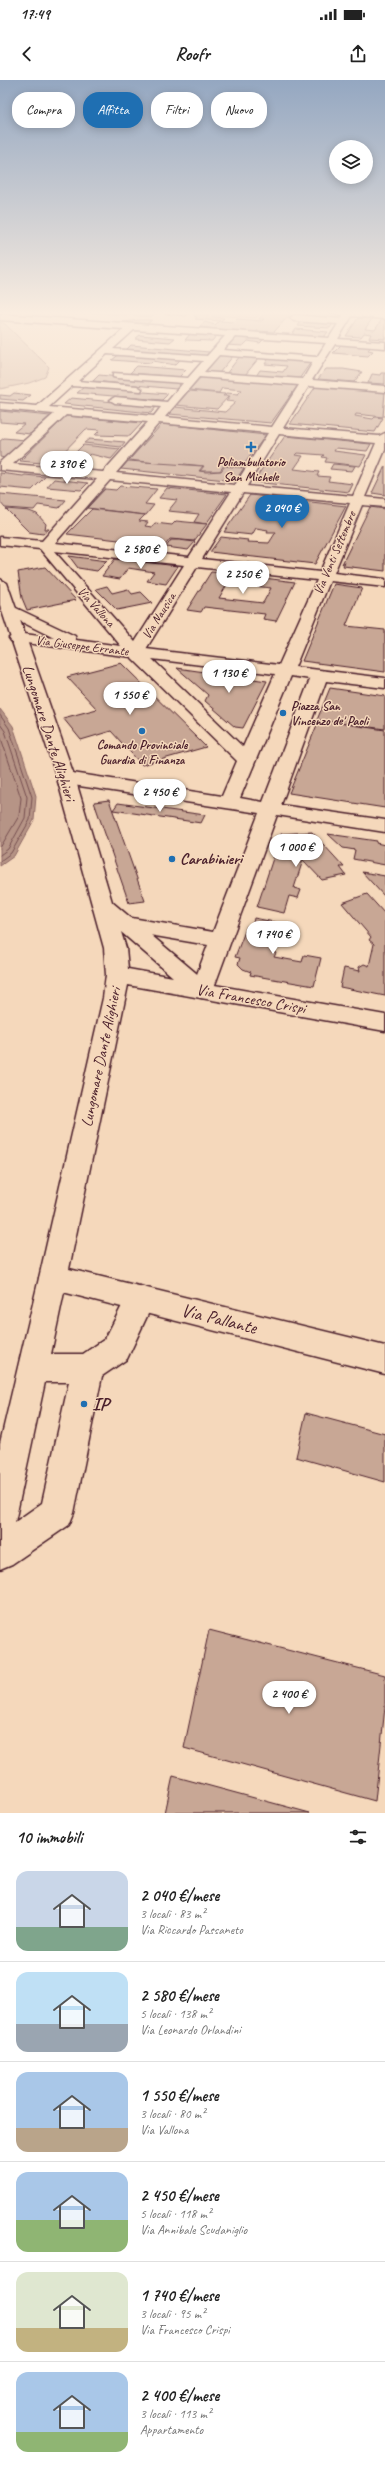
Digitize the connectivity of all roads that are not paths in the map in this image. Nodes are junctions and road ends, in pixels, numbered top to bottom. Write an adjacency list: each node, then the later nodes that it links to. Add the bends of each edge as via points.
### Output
1 (57, 393): 4 (street)
2 (180, 393): 7 (street)
3 (300, 393): 12 (street, Via Nausica)
4 (55, 395): 5 (street); 9 (street)
5 (71, 397)
6 (101, 399): 7 (street)
7 (169, 405): 11 (street)
8 (0, 406): 9 (street)
9 (40, 409): 10 (street)
10 (64, 411): 11 (street); 14 (street)
11 (157, 420): 12 (street); 15 (street)
12 (276, 430): 13 (street); 16 (street, Via Nausica)
13 (385, 438): 17 (street, Via Venti Settembre)
14 (2, 466): 15 (street)
15 (107, 476): 16 (street); 20 (street)
16 (239, 489): 17 (street); 21 (street, Via Nausica)
17 (357, 500): 18 (street); 22 (street, Via Venti Settembre)
18 (385, 503)
19 (0, 541): 20 (street)
20 (46, 546): 21 (street); 28 (street, Via Vallona, via 49,554)
21 (193, 562): 22 (street); 28 (street, Via Nausica)
22 (325, 576): 24 (street); 29 (street, Via Venti Settembre)
23 (0, 583): 25 (street, Lungomare Dante Alighieri)
24 (385, 583)
25 (9, 610): 26 (street, Lungomare Dante Alighieri); 27 (street)
26 (17, 638): 27 (street, Via Giuseppe Errante); 33 (street, Lungomare Dante Alighieri)
27 (84, 646): 28 (street, Via Giuseppe Errante)
28 (136, 652): 29 (street, Via Giuseppe Errante); 32 (street, Via Vallona)
29 (284, 671): 30 (street, Via Giuseppe Errante); 32 (street, Via Venti Settembre)
30 (320, 675): 31 (street, Via Giuseppe Errante); 35 (street)
31 (385, 683)
32 (240, 755): 34 (street, Via Venti Settembre)
33 (66, 778): 34 (street); 37 (street, Lungomare Dante Alighieri)
34 (229, 802): 35 (street)
35 (270, 808): 36 (street); 39 (street)
36 (385, 826)
37 (102, 904): 38 (street); 40 (street, Lungomare Dante Alighieri, via 115,948)
38 (126, 924): 39 (street); 41 (street)
39 (221, 940): 41 (street)
40 (117, 975): 41 (street, Via Francesco Crispi); 43 (street, Lungomare Dante Alighieri, via 115,998)
41 (202, 990): 42 (street, Via Francesco Crispi)
42 (385, 1024)
43 (53, 1278): 44 (street, Via Pallante); 46 (street, Lungomare Dante Alighieri)
44 (140, 1300): 45 (street, Via Pallante); 47 (street, via 116,1349)
45 (385, 1360)
46 (33, 1368): 47 (street); 48 (street, Lungomare Dante Alighieri)
47 (88, 1368): 49 (street, via 57,1513)
48 (0, 1516)
49 (0, 1552)

